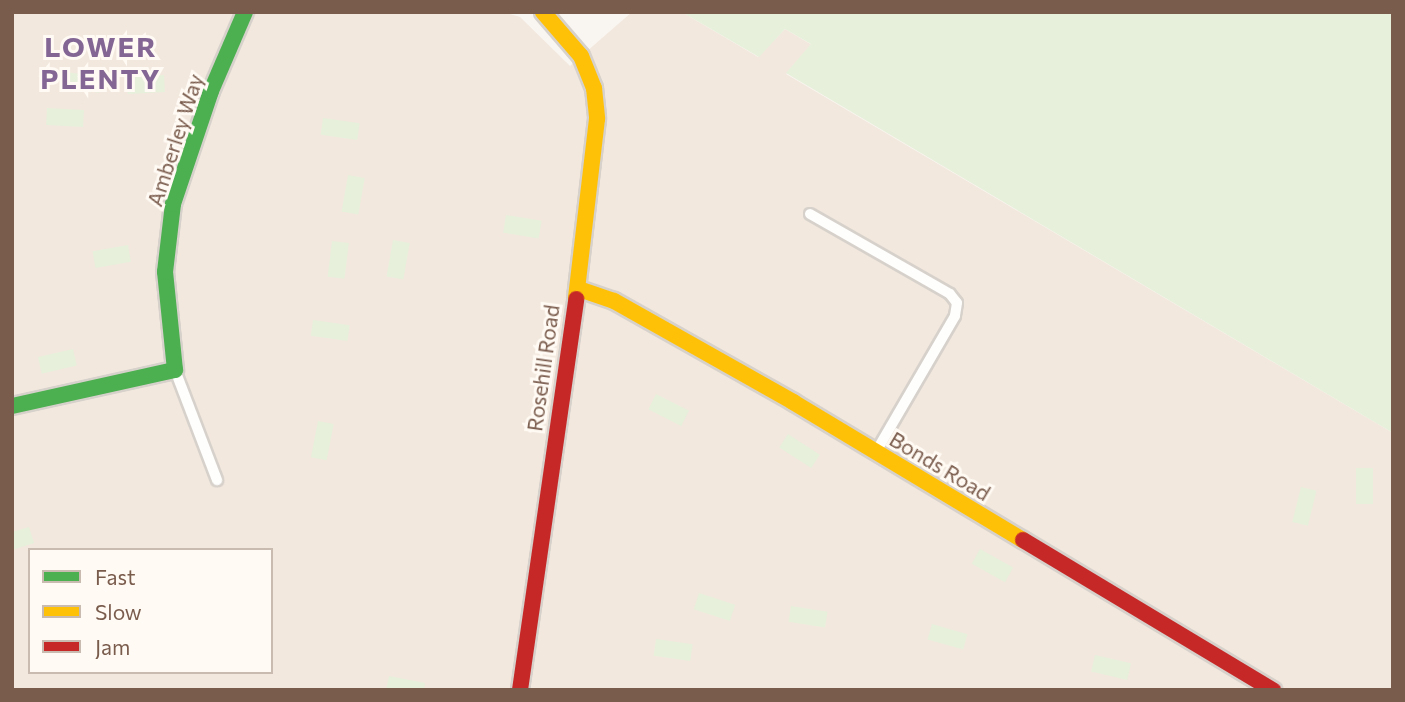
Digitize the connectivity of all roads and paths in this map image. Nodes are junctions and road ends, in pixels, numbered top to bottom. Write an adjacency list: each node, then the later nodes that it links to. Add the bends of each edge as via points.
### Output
1 (245, 12): 5 (street, Amberley Way, via 211,91 173,204 165,272)
2 (542, 12): 4 (street, Rosehill Road, via 581,56 594,88 597,119)
3 (810, 214): 7 (street, via 950,294 957,303 956,316)
4 (579, 289): 7 (street, Bonds Road, via 614,301); 9 (street, Rosehill Road, via 571,315)
5 (175, 370): 6 (street); 8 (street)
6 (12, 406)
7 (876, 452): 10 (street, Bonds Road)
8 (217, 480)
9 (520, 690)
10 (1273, 690)

